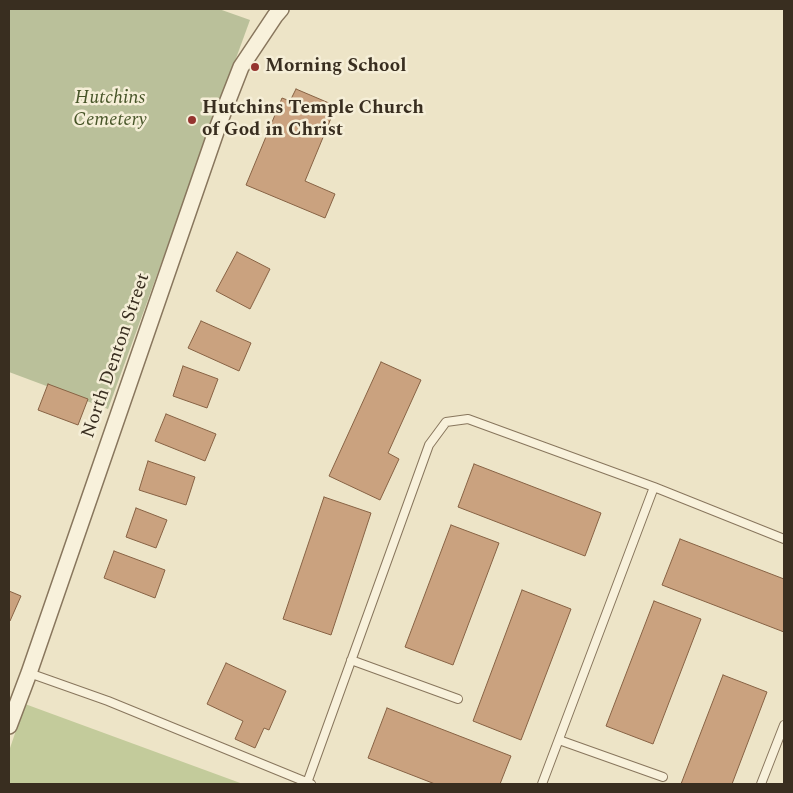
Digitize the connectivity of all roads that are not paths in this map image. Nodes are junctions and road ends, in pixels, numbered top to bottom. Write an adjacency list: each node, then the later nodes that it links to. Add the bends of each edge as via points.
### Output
1 (273, 11): 5 (street, North Denton Street, via 241,67 221,118)
2 (654, 487): 3 (lane); 4 (lane, via 468,419 446,422 429,445); 9 (lane)
3 (784, 539)
4 (351, 660): 6 (lane); 11 (lane)
5 (29, 673): 8 (street, North Denton Street); 11 (lane, via 108,701)
6 (458, 699)
7 (784, 725): 13 (lane)
8 (9, 726)
9 (559, 740): 10 (lane); 12 (lane)
10 (663, 777)
11 (309, 784)
12 (542, 784)
13 (761, 784)

